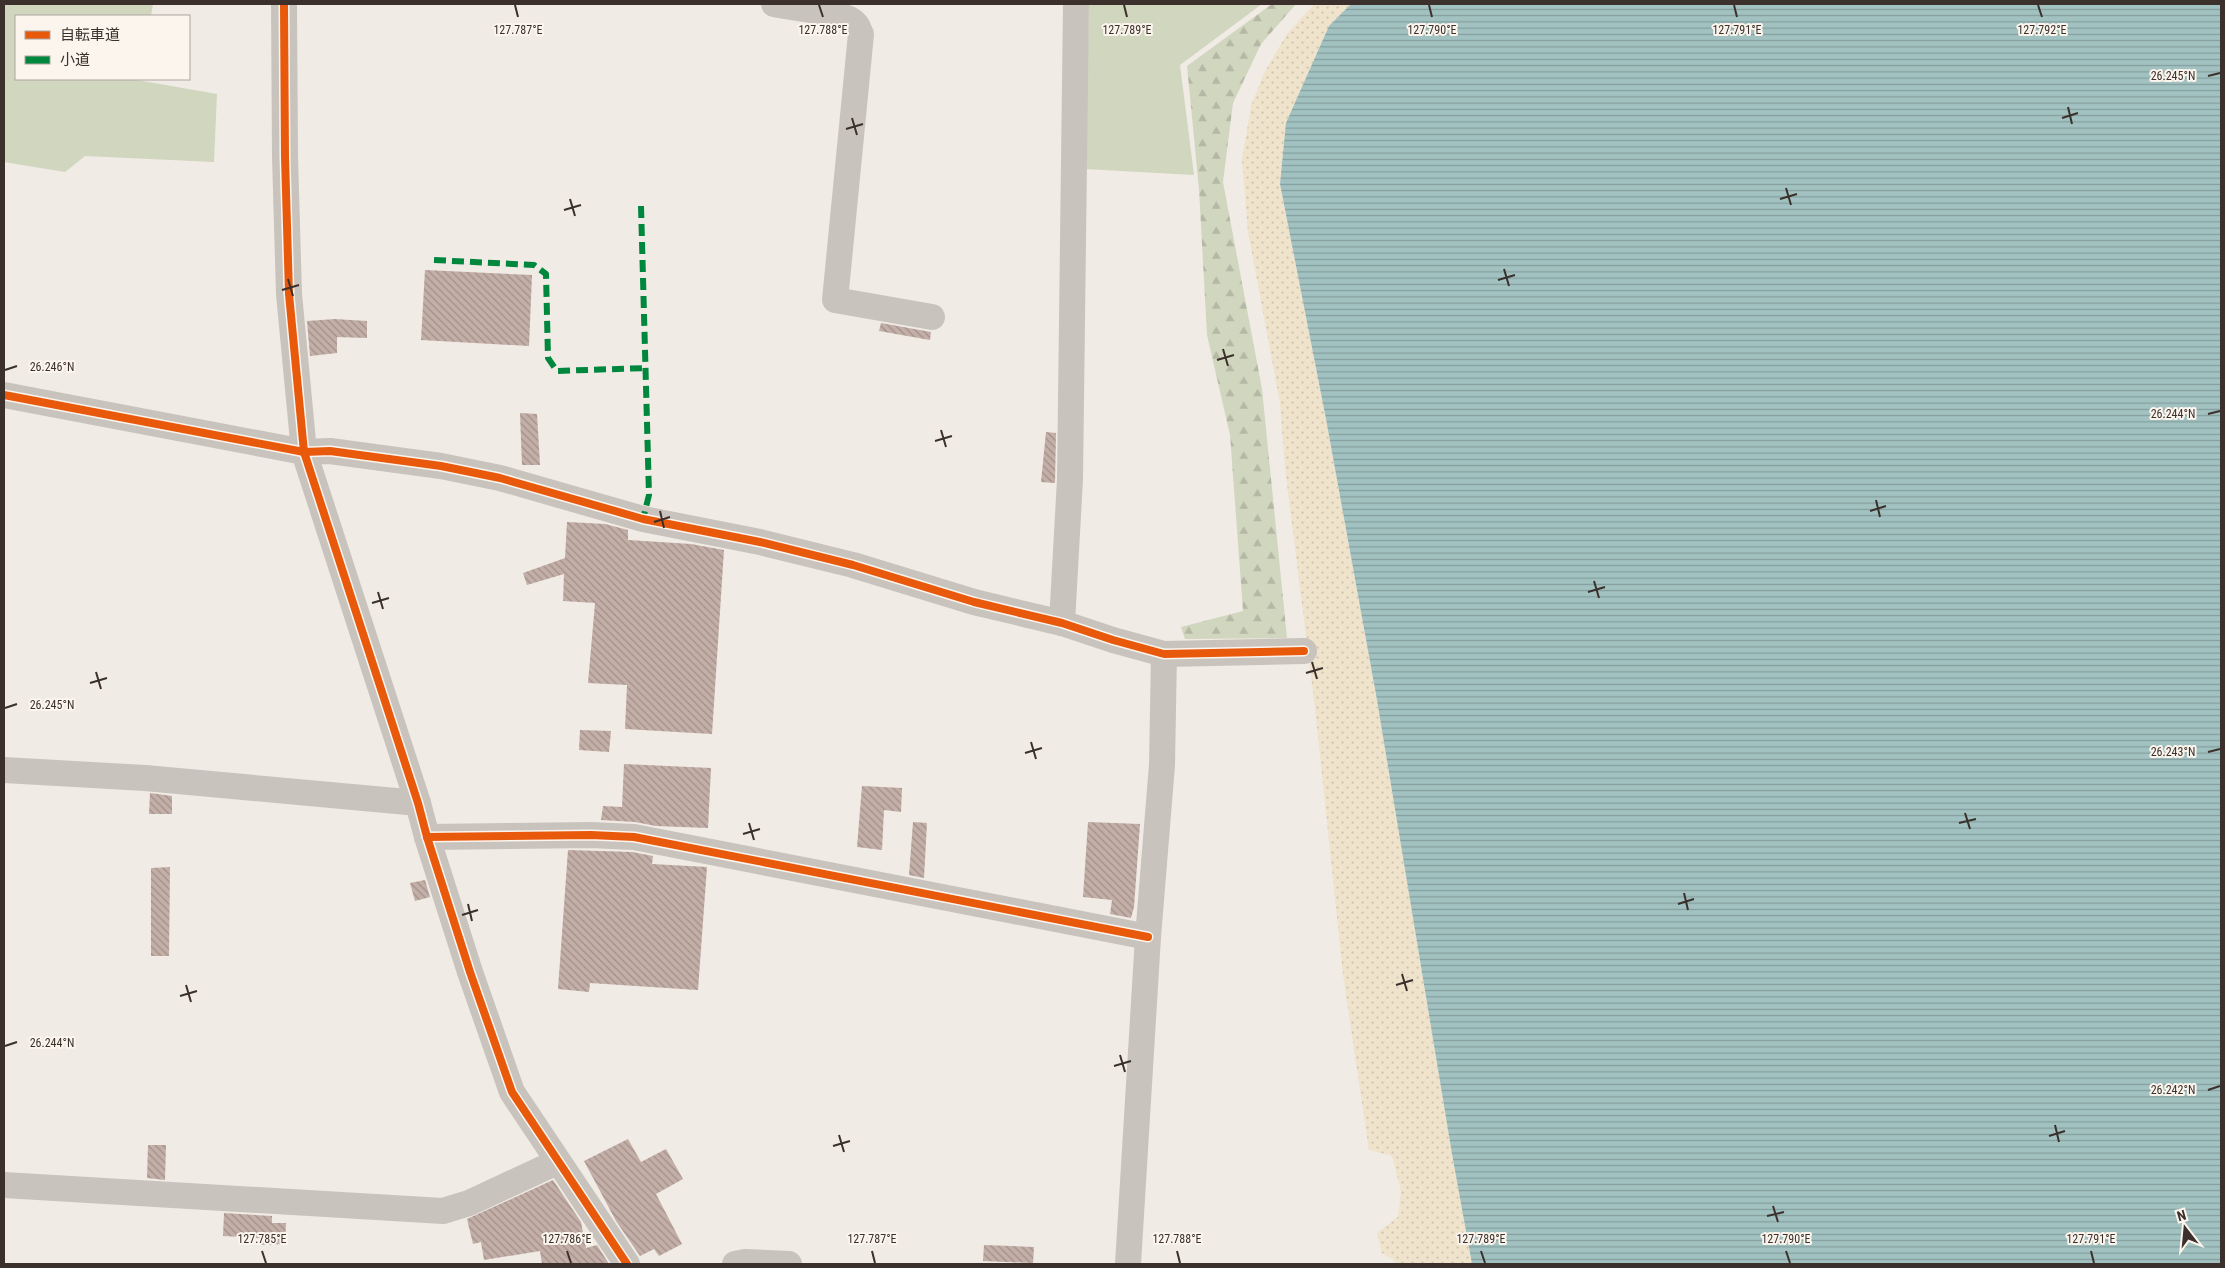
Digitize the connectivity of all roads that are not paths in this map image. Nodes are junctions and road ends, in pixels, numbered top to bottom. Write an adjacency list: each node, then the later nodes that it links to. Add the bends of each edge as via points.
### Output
1 (284, 4): 6 (street, via 289,294)
2 (774, 4): 4 (street, via 840,14 856,23 860,34 835,300)
3 (1076, 4): 7 (street, via 1070,478)
4 (932, 318)
5 (4, 395): 6 (street)
6 (304, 452): 7 (street, via 330,451 441,466 500,478 643,519 760,542 853,565 974,602); 11 (street)
7 (1062, 623): 9 (street)
8 (1304, 651): 9 (street)
9 (1164, 654): 13 (street, via 1162,765)
10 (4, 770): 11 (street, via 145,778)
11 (418, 803): 12 (street)
12 (427, 836): 13 (street, via 634,836); 14 (street, via 509,1083)
13 (1148, 937): 19 (street)
14 (557, 1162): 15 (street, via 468,1203 443,1211); 16 (street)
15 (4, 1185)
16 (627, 1264)
17 (735, 1264): 18 (street)
18 (789, 1264)
19 (1128, 1264)

